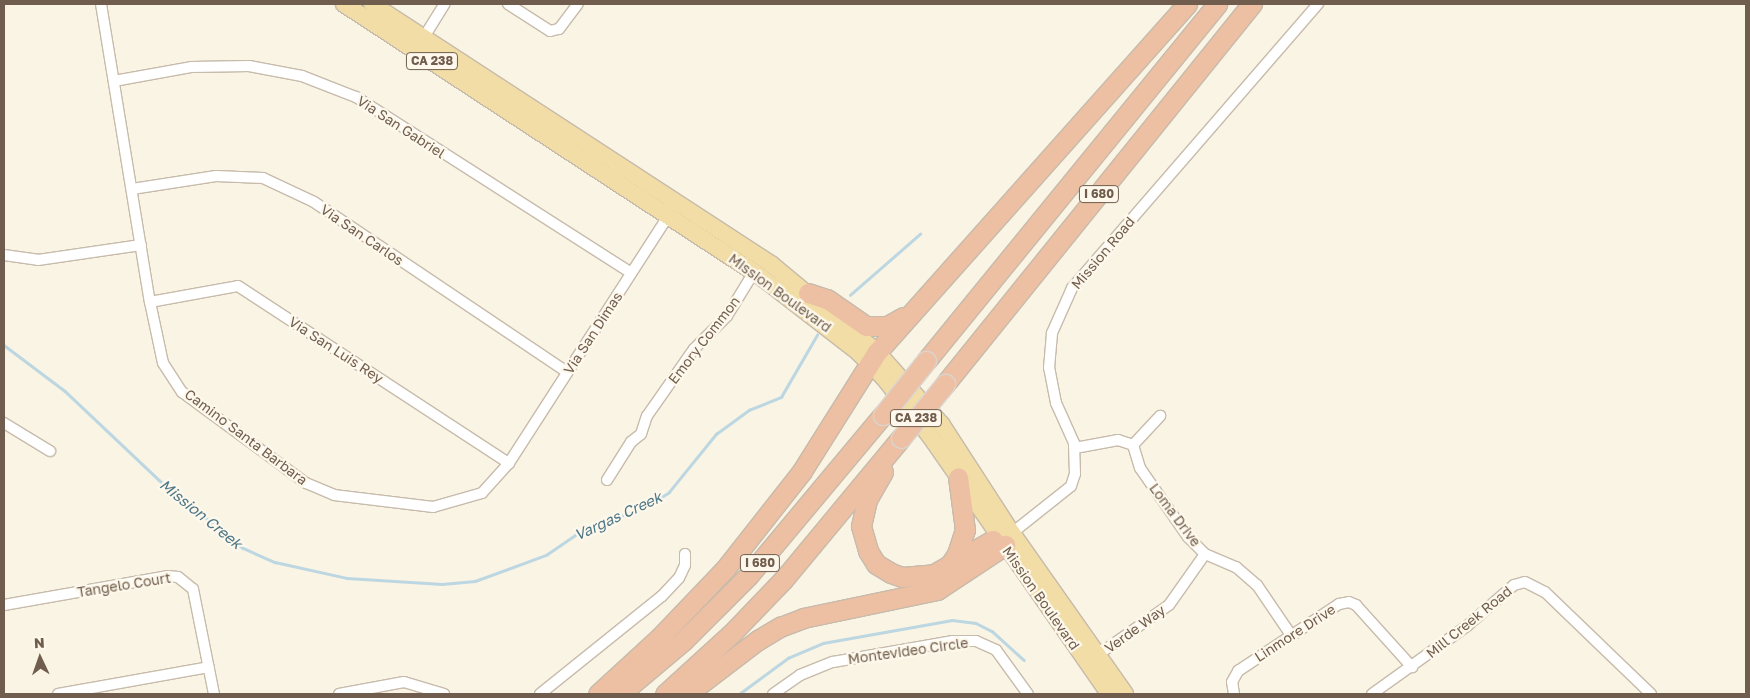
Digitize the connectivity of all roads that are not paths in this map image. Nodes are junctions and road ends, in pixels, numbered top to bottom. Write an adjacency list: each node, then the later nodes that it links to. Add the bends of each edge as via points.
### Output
1 (101, 4): 12 (street, Camino Santa Barbara)
2 (344, 4): 14 (main road, Mission Boulevard / CA 238)
3 (372, 4): 11 (main road, Mission Boulevard / CA 238)
4 (445, 4): 11 (street)
5 (508, 4): 6 (street, via 550,31 559,30)
6 (578, 4)
7 (1187, 4): 21 (highway)
8 (1217, 4): 48 (highway, I 680, bridge, via 743,582 683,641)
9 (1252, 4): 26 (highway, I 680, bridge)
10 (1318, 4): 28 (street, Mission Road, via 1080,278 1064,302 1052,334 1049,368 1056,403)
11 (424, 37): 14 (main road, Mission Boulevard / CA 238)
12 (114, 81): 13 (street, Camino Santa Barbara); 18 (street, Via San Gabriel, via 191,67 249,66 302,76 356,97)
13 (132, 189): 15 (street, Camino Santa Barbara); 23 (street, Via San Carlos, via 216,176 263,178 314,202)
14 (672, 209): 17 (main road, Mission Boulevard / CA 238); 18 (street, Via San Dimas); 19 (main road, Mission Boulevard / CA 238, via 771,264)
15 (141, 245): 16 (street, via 38,260); 20 (street, Camino Santa Barbara)
16 (4, 255)
17 (754, 272): 22 (main road, Mission Boulevard / CA 238); 32 (street, Emory Common, via 727,316 694,349 647,416 641,434 631,442)
18 (631, 273): 23 (street, Via San Dimas)
19 (808, 293): 21 (highway, via 821,296 854,320 874,327 892,325); 22 (main road, Mission Boulevard / CA 238)
20 (150, 302): 30 (street, Via San Luis Rey, via 238,286); 30 (street, Camino Santa Barbara, via 163,363 182,392 306,483 334,496 433,507 482,492)
21 (919, 304): 22 (highway)
22 (873, 358): 31 (main road, Mission Boulevard / CA 238); 33 (main road, Mission Boulevard / CA 238, via 942,425); 47 (highway, via 802,471 754,535 692,605)
23 (567, 372): 30 (street, Via San Dimas)
24 (1160, 416): 27 (street)
25 (4, 423): 29 (street)
26 (901, 438): 36 (highway, via 863,513 861,526 868,552 876,564 902,577 920,577); 49 (highway, I 680, via 770,594)
27 (1133, 445): 28 (street, via 1118,440); 35 (street, Loma Drive, via 1140,468 1188,537)
28 (1075, 448): 33 (street, Mission Road, via 1076,467 1071,486)
29 (50, 451)
30 (509, 463)
31 (958, 477): 33 (main road, Mission Boulevard / CA 238); 36 (highway, via 965,530 957,554)
32 (607, 480)
33 (1005, 538): 36 (highway); 39 (main road, Mission Boulevard); 50 (highway, via 937,590 803,618 780,626); 53 (main road, Mission Boulevard)
34 (685, 554): 46 (street, via 685,566 662,596)
35 (1205, 554): 38 (street, Loma Drive, via 1236,567 1257,586); 39 (street, Verde Way, via 1169,605)
36 (946, 569)
37 (4, 605): 40 (street, Tangelo Court, via 168,576 178,577 193,588)
38 (1291, 636): 41 (street, Linmore Drive, via 1339,604 1349,602 1356,605); 55 (street, Linmore Drive, via 1238,671 1232,682)
39 (1099, 654): 54 (main road, Mission Boulevard)
40 (209, 667): 42 (street); 43 (street, Tangelo Court)
41 (1412, 667): 56 (street, Mill Creek Road); 57 (street, Mill Creek Road, via 1514,585 1525,582 1545,592)
42 (58, 694)
43 (214, 694)
44 (339, 694): 45 (street, via 404,682)
45 (444, 694)
46 (540, 694)
47 (598, 694)
48 (620, 694)
49 (665, 694)
50 (687, 694)
51 (773, 694): 52 (street, Montevideo Circle, via 800,675 833,662 953,641 976,641 996,650)
52 (1028, 694)
53 (1109, 694)
54 (1125, 694)
55 (1234, 694)
56 (1372, 694)
57 (1651, 694)

